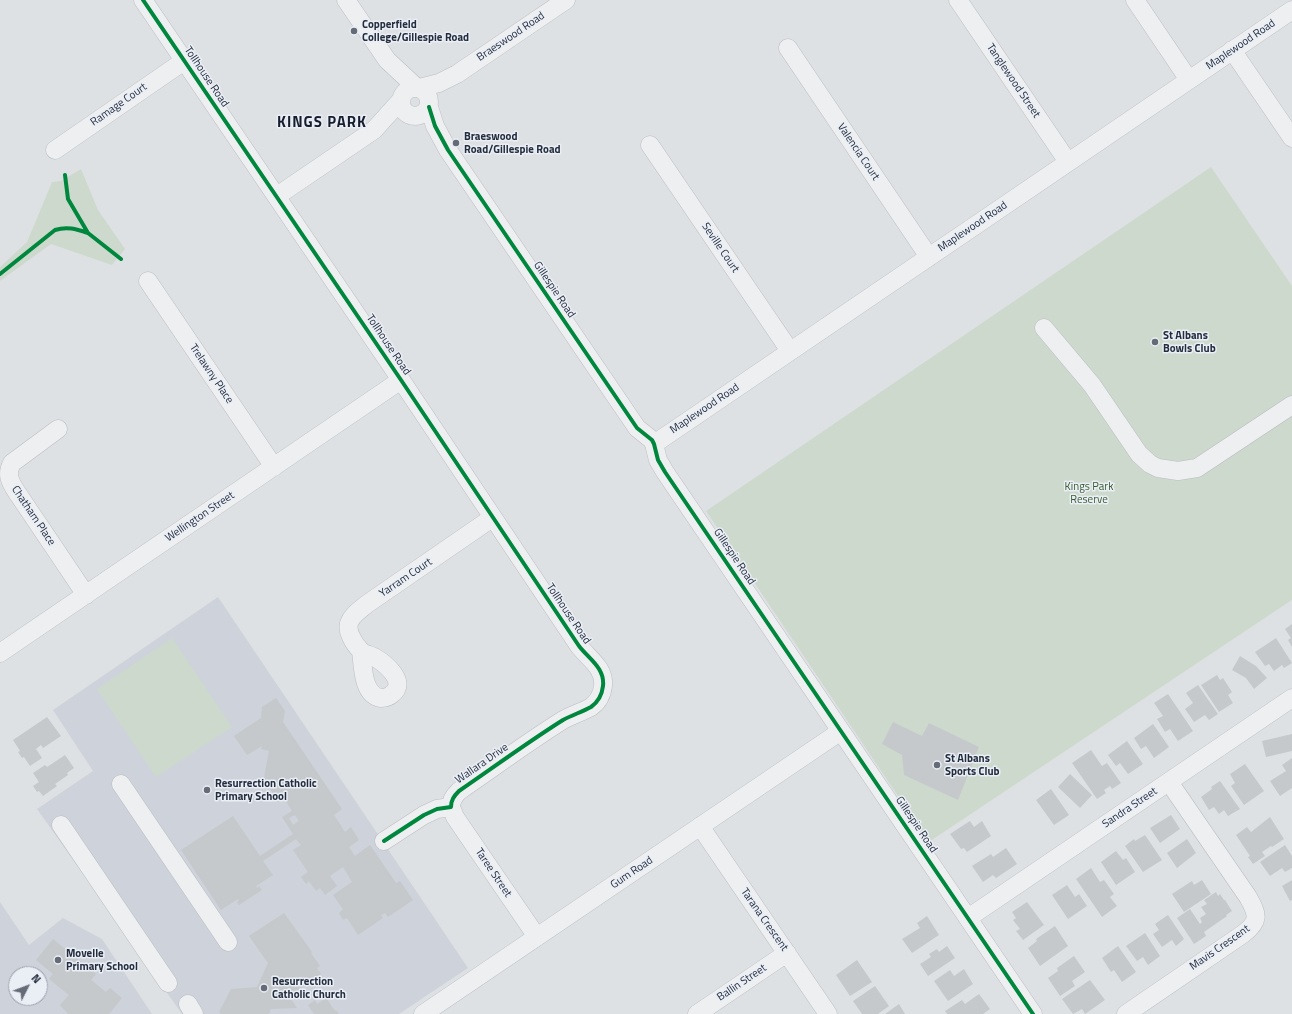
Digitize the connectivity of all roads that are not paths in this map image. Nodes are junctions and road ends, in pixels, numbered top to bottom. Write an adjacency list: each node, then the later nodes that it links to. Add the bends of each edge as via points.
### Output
1 (143, 0): 10 (street, Tollhouse Road)
2 (346, 0): 9 (street)
3 (566, 0): 11 (street, Braeswood Road)
4 (958, 0): 20 (street, Tanglewood Street)
5 (1135, 0): 12 (street)
6 (1292, 10): 8 (street, Maplewood Road)
7 (788, 48): 22 (street, Valencia Court)
8 (1232, 50): 12 (street, Maplewood Road); 17 (street)
9 (387, 60): 13 (street); 14 (street)
10 (184, 61): 19 (street, Ramage Court); 21 (street, Tollhouse Road)
11 (457, 74): 13 (street, Braeswood Road); 15 (street, Braeswood Road)
12 (1189, 80): 20 (street, Maplewood Road)
13 (418, 88): 14 (street, via 407,90); 15 (street, via 428,96)
14 (401, 99): 15 (street, via 405,113); 16 (street)
15 (422, 111): 16 (street); 29 (street, Gillespie Road, via 435,126 448,150 637,428)
16 (374, 130): 21 (street)
17 (1292, 138)
18 (650, 145): 25 (street, Seville Court)
19 (55, 150)
20 (1068, 162): 22 (street, Maplewood Road)
21 (277, 196): 26 (street, Tollhouse Road)
22 (929, 257): 25 (street, Maplewood Road)
23 (148, 281): 30 (street, Trelawny Place)
24 (1044, 328): 27 (street, via 1092,385 1139,454 1158,468 1178,471 1197,468)
25 (790, 351): 29 (street, Maplewood Road)
26 (401, 380): 30 (street, Wellington Street); 31 (street, Tollhouse Road)
27 (1292, 406)
28 (58, 429): 32 (street, Chatham Place, via 12,463 8,475 16,491)
29 (654, 444): 37 (street, Gillespie Road, via 658,460 665,472)
30 (274, 467): 32 (street, Wellington Street)
31 (492, 518): 33 (street, Yarram Court, via 355,614 348,631); 36 (street, Tollhouse Road, via 578,646 599,668 603,686 600,698)
32 (86, 594): 34 (street, Wellington Street)
33 (361, 651)
34 (0, 654)
35 (1292, 698): 38 (street, Sandra Street)
36 (596, 702): 40 (street, Wallara Drive, via 563,720 459,791 452,800)
37 (841, 731): 42 (street, Gum Road); 44 (street, Gillespie Road)
38 (1168, 782): 44 (street, Sandra Street); 53 (street, Mavis Crescent, via 1248,897 1255,909 1256,920 1252,928)
39 (121, 784): 46 (street)
40 (452, 807): 43 (street, via 437,809 424,815); 45 (street, Taree Street, via 455,816)
41 (61, 825): 48 (street)
42 (700, 826): 45 (street, Gum Road); 47 (street, Tarana Crescent)
43 (384, 841)
44 (968, 918): 52 (street, Gillespie Road)
45 (537, 937): 49 (street, Gum Road)
46 (228, 942)
47 (787, 953): 50 (street, Ballin Street); 51 (street, Tarana Crescent)
48 (168, 983)
49 (423, 1014)
50 (697, 1014)
51 (828, 1014)
52 (1033, 1014)
53 (1126, 1014)

